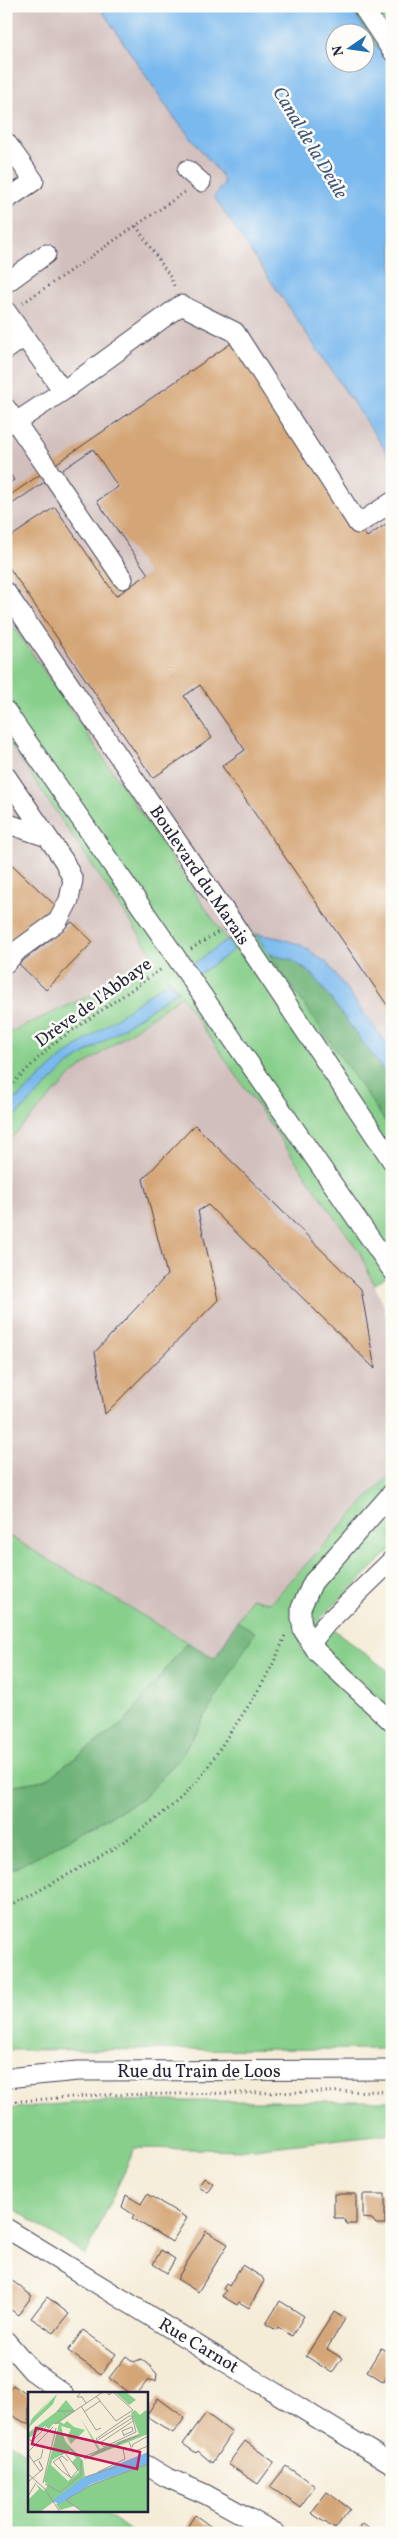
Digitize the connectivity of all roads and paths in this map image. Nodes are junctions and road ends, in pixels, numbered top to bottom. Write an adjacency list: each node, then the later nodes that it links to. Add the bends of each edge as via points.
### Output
1 (362, 6): 2 (street)
2 (392, 51)
3 (6, 142): 5 (street, via 34,181)
4 (194, 176): 6 (path)
5 (6, 200)
6 (136, 226): 9 (path, via 171,278); 10 (path)
7 (46, 254): 8 (street)
8 (6, 283)
9 (181, 305): 13 (street); 15 (street, via 235,332 358,524)
10 (7, 313): 11 (street)
11 (24, 337): 12 (street); 13 (street)
12 (6, 350)
13 (62, 391): 14 (street)
14 (11, 415): 16 (street)
15 (392, 502)
16 (123, 578)
17 (6, 592): 22 (street, Boulevard du Marais)
18 (6, 712): 23 (street)
19 (6, 776): 21 (street)
20 (6, 823): 21 (street)
21 (47, 837): 24 (street, via 73,880 70,900 58,921 18,950)
22 (233, 923): 23 (path, Drève de l'Abbaye); 26 (street, Boulevard du Marais)
23 (176, 959): 25 (path, Drève de l'Abbaye, via 54,1044); 27 (street)
24 (6, 963)
25 (6, 1090)
26 (392, 1161)
27 (392, 1270)
28 (392, 1493): 31 (street, via 313,1582 301,1608 303,1630)
29 (392, 1560): 31 (street, via 326,1624)
30 (287, 1630): 33 (path, via 277,1658 246,1710 191,1788 139,1831)
31 (311, 1643): 32 (street, via 316,1652)
32 (392, 1722)
33 (6, 1909)
34 (392, 2070): 35 (street, Rue du Train de Loos, via 78,2071)
35 (6, 2078)
36 (392, 2091): 37 (path, via 100,2095)
37 (6, 2102)
38 (6, 2228): 41 (street, Rue Carnot)
39 (6, 2341): 40 (street, via 32,2371)
40 (62, 2392)
41 (392, 2464)
42 (148, 2466): 43 (street)
43 (276, 2533)

